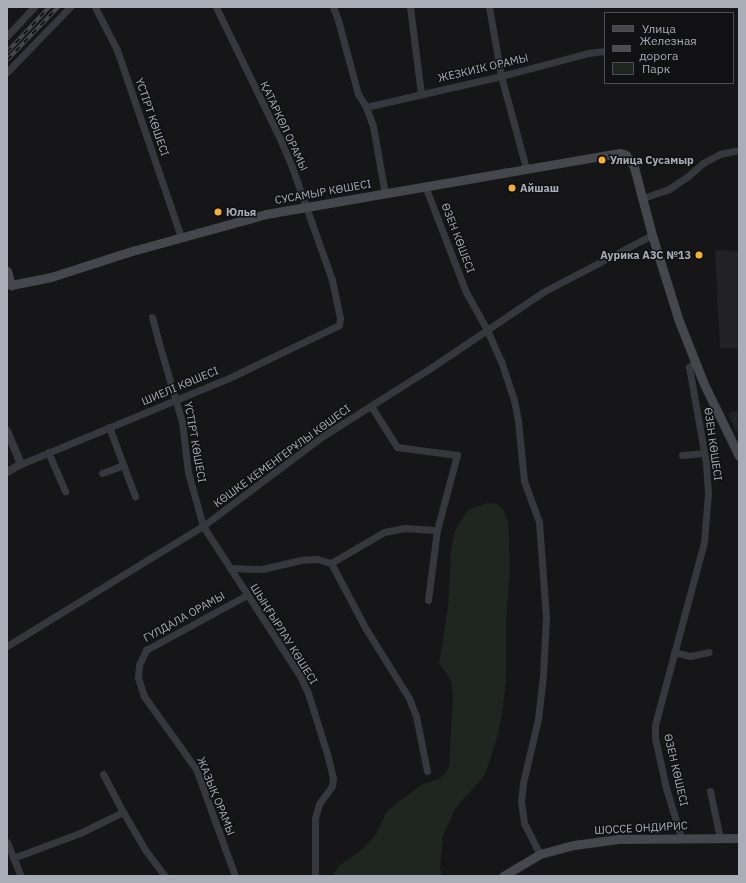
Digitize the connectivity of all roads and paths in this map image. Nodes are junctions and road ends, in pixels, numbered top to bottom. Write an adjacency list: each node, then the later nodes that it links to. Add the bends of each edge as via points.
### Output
1 (34, 7): 8 (street)
2 (70, 7): 10 (street)
3 (95, 7): 21 (street, ҮСТІРТ КӨШЕСІ, via 117,50)
4 (216, 7): 19 (street, ҚАТАРКӨЛ ОРАМЫ, via 282,143)
5 (333, 7): 13 (street, via 358,94)
6 (410, 7): 12 (street)
7 (489, 7): 11 (street)
8 (7, 36)
9 (604, 51): 11 (street, ЖЕЗКИІК ОРАМЫ)
10 (7, 72)
11 (501, 76): 12 (street, ЖЕЗКИІК ОРАМЫ); 15 (street)
12 (421, 94): 13 (street, ЖЕЗКИІК ОРАМЫ)
13 (366, 107): 17 (street, via 373,126)
14 (739, 150): 18 (street, via 720,154 703,163 668,189)
15 (526, 168): 16 (main road, СУСАМЫР КӨШЕСІ); 18 (main road, СУСАМЫР КӨШЕСІ, via 620,153 626,155 634,167)
16 (425, 186): 17 (main road, СУСАМЫР КӨШЕСІ); 26 (street, ӨЗЕН КӨШЕСІ, via 466,292)
17 (384, 194): 19 (main road, СУСАМЫР КӨШЕСІ)
18 (642, 198): 20 (main road)
19 (306, 207): 21 (main road, СУСАМЫР КӨШЕСІ, via 266,214); 24 (street, ҚАТАРКӨЛ ОРАМЫ)
20 (652, 235): 26 (street, КӨШКЕ КЕМЕНГЕРҰЛЫ КӨШЕСІ, via 567,278); 27 (main road, via 669,296)
21 (181, 237): 23 (main road, СУСАМЫР КӨШЕСІ)
22 (7, 271): 23 (main road)
23 (9, 286)
24 (338, 303): 28 (street, ШИЕЛІ КӨШЕСІ, via 339,325)
25 (152, 317): 28 (street, ҮСТІРТ КӨШЕСІ)
26 (487, 330): 29 (street, КӨШКЕ КЕМЕНГЕРҰЛЫ КӨШЕСІ); 60 (street, ӨЗЕН КӨШЕСІ, via 514,400 521,438 524,481 539,522 546,627 538,719 523,783 521,806 524,823)
27 (695, 362): 33 (street, ӨЗЕН КӨШЕСІ, via 689,367); 35 (main road)
28 (177, 400): 30 (street, ШИЕЛІ КӨШЕСІ); 42 (street, ҮСТІРТ КӨШЕСІ, via 188,472)
29 (371, 406): 42 (street, КӨШКЕ КЕМЕНГЕРҰЛЫ КӨШЕСІ, via 323,436); 43 (street, via 396,447 457,454)
30 (109, 427): 32 (street, ШИЕЛІ КӨШЕСІ); 37 (street)
31 (7, 431): 36 (street)
32 (48, 452): 36 (street, ШИЕЛІ КӨШЕСІ); 40 (street)
33 (704, 453): 34 (street); 49 (street, ӨЗЕН КӨШЕСІ, via 708,492 704,542)
34 (682, 455)
35 (739, 456)
36 (21, 464): 38 (street, ШИЕЛІ КӨШЕСІ)
37 (124, 465): 39 (street); 41 (street)
38 (7, 472)
39 (102, 473)
40 (64, 490)
41 (135, 496)
42 (203, 526): 45 (street, ШЫҢҒЫРЛАУ КӨШЕСІ); 48 (street, КӨШКЕ КЕМЕНГЕРҰЛЫ КӨШЕСІ)
43 (437, 530): 44 (street, via 405,528 384,532); 47 (street)
44 (331, 563): 45 (street, via 311,560 284,562 262,568); 52 (street, via 366,629 409,698 416,716)
45 (230, 568): 46 (street, ШЫҢҒЫРЛАУ КӨШЕСІ)
46 (247, 595): 51 (street, ГҮЛДАЛА ОРАМЫ, via 146,650); 65 (street, ШЫҢҒЫРЛАУ КӨШЕСІ, via 300,676 308,693 328,757 333,778 332,786 319,804 315,818)
47 (428, 600)
48 (7, 646)
49 (674, 652): 50 (street, via 690,656); 56 (street, ӨЗЕН КӨШЕСІ, via 657,714 655,738 666,788)
50 (709, 652)
51 (139, 665): 64 (street, ЖАЗЫҚ ОРАМЫ, via 138,677 144,696 196,769)
52 (427, 771)
53 (103, 774): 55 (street)
54 (710, 791): 57 (street)
55 (123, 812): 61 (street, via 80,833); 63 (street, via 146,851)
56 (681, 837): 57 (main road, ШОССЕ ОНДИРИС); 60 (main road, ШОССЕ ОНДИРИС, via 619,839 574,845)
57 (720, 838): 58 (main road, ШОССЕ ОНДИРИС)
58 (739, 838)
59 (7, 842): 61 (street)
60 (540, 854): 66 (main road, ШОССЕ ОНДИРИС)
61 (13, 858): 62 (street)
62 (21, 876)
63 (165, 876)
64 (236, 876)
65 (315, 876)
66 (503, 876)

